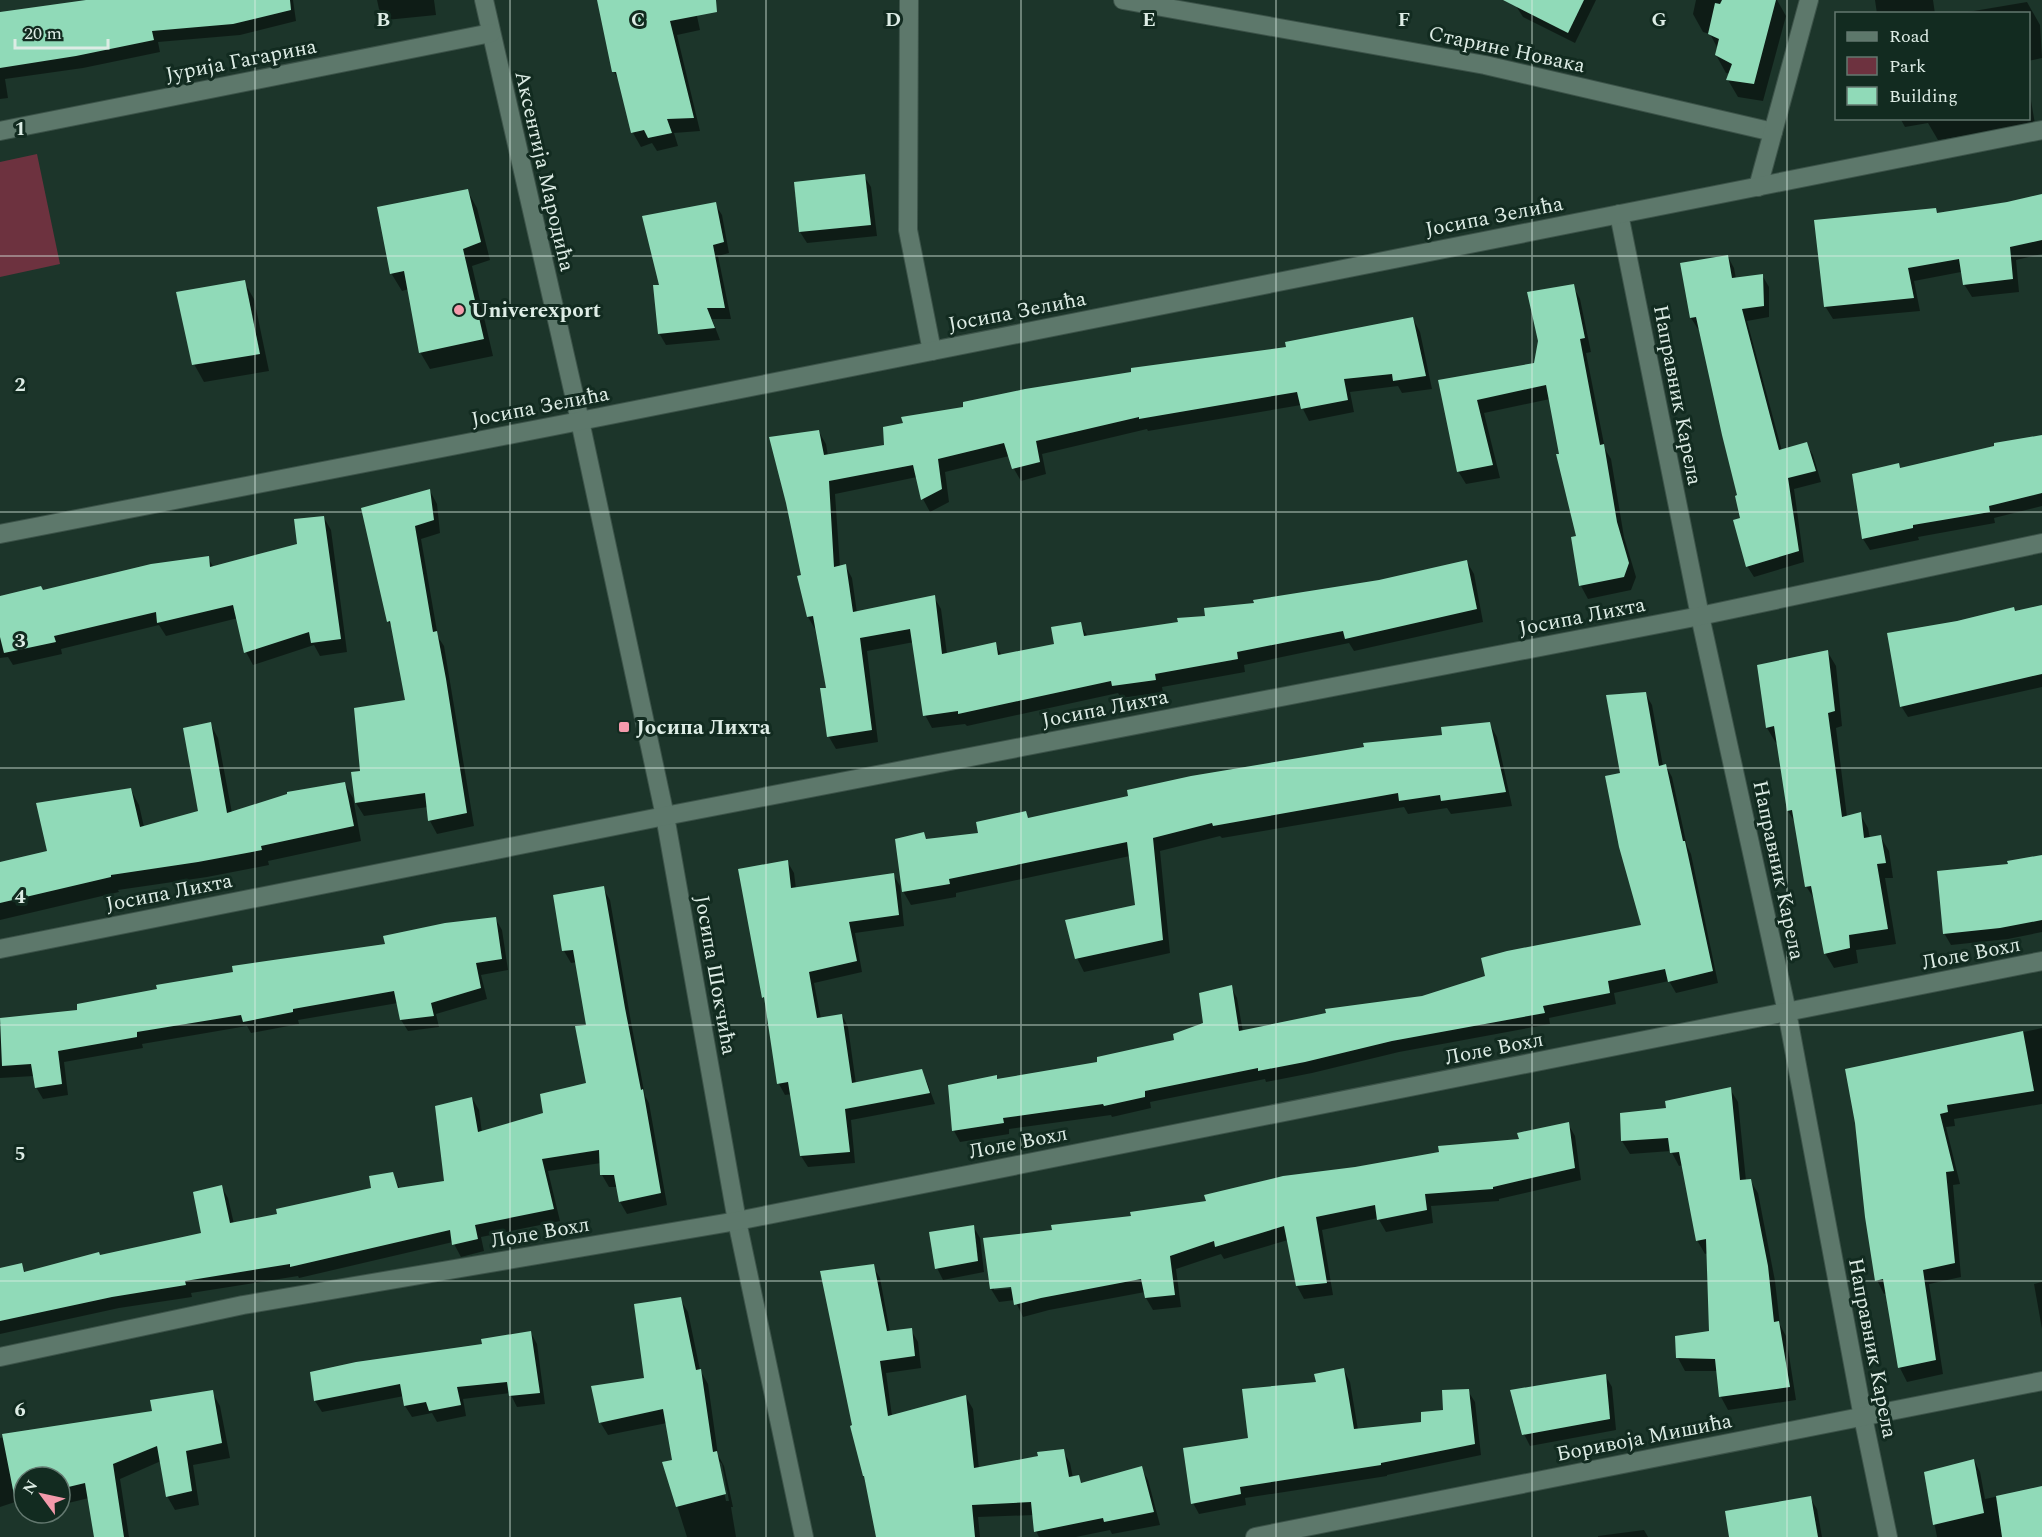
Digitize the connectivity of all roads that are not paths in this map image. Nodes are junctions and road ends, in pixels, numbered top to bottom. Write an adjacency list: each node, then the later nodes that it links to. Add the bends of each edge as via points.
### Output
1 (484, 0): 5 (street, Аксентија Мародића)
2 (909, 0): 11 (street, via 908,230)
3 (1123, 0): 8 (street, Старине Новака, via 1485,65)
4 (1809, 0): 8 (street)
5 (490, 33): 7 (street, Јурија Гагарина); 12 (street, Аксентија Мародића)
6 (2042, 130): 9 (street, Јосипа Зелића)
7 (0, 131)
8 (1773, 132): 9 (street)
9 (1758, 187): 10 (street, Јосипа Зелића)
10 (1619, 214): 11 (street, Јосипа Зелића); 15 (street, Направник Карела)
11 (932, 351): 12 (street, Јосипа Зелића)
12 (580, 421): 13 (street, Јосипа Зелића); 16 (street, Јосипа Шокчића)
13 (0, 534)
14 (2042, 543): 15 (street, Јосипа Лихта)
15 (1700, 616): 16 (street, Јосипа Лихта); 19 (street, Направник Карела)
16 (665, 816): 17 (street, Јосипа Лихта); 20 (street, Јосипа Шокчића)
17 (0, 949)
18 (2042, 962): 19 (street, Лоле Вохл)
19 (1787, 1012): 20 (street, Лоле Вохл); 23 (street, Направник Карела)
20 (737, 1221): 21 (street, Лоле Вохл, via 243,1305); 24 (street, Јосипа Шокчића)
21 (0, 1357)
22 (2042, 1381): 23 (street, Боривоја Мишића)
23 (1863, 1417): 25 (street, Боривоја Мишића); 26 (street, Направник Карела)
24 (804, 1537)
25 (1255, 1537)
26 (1888, 1537)

